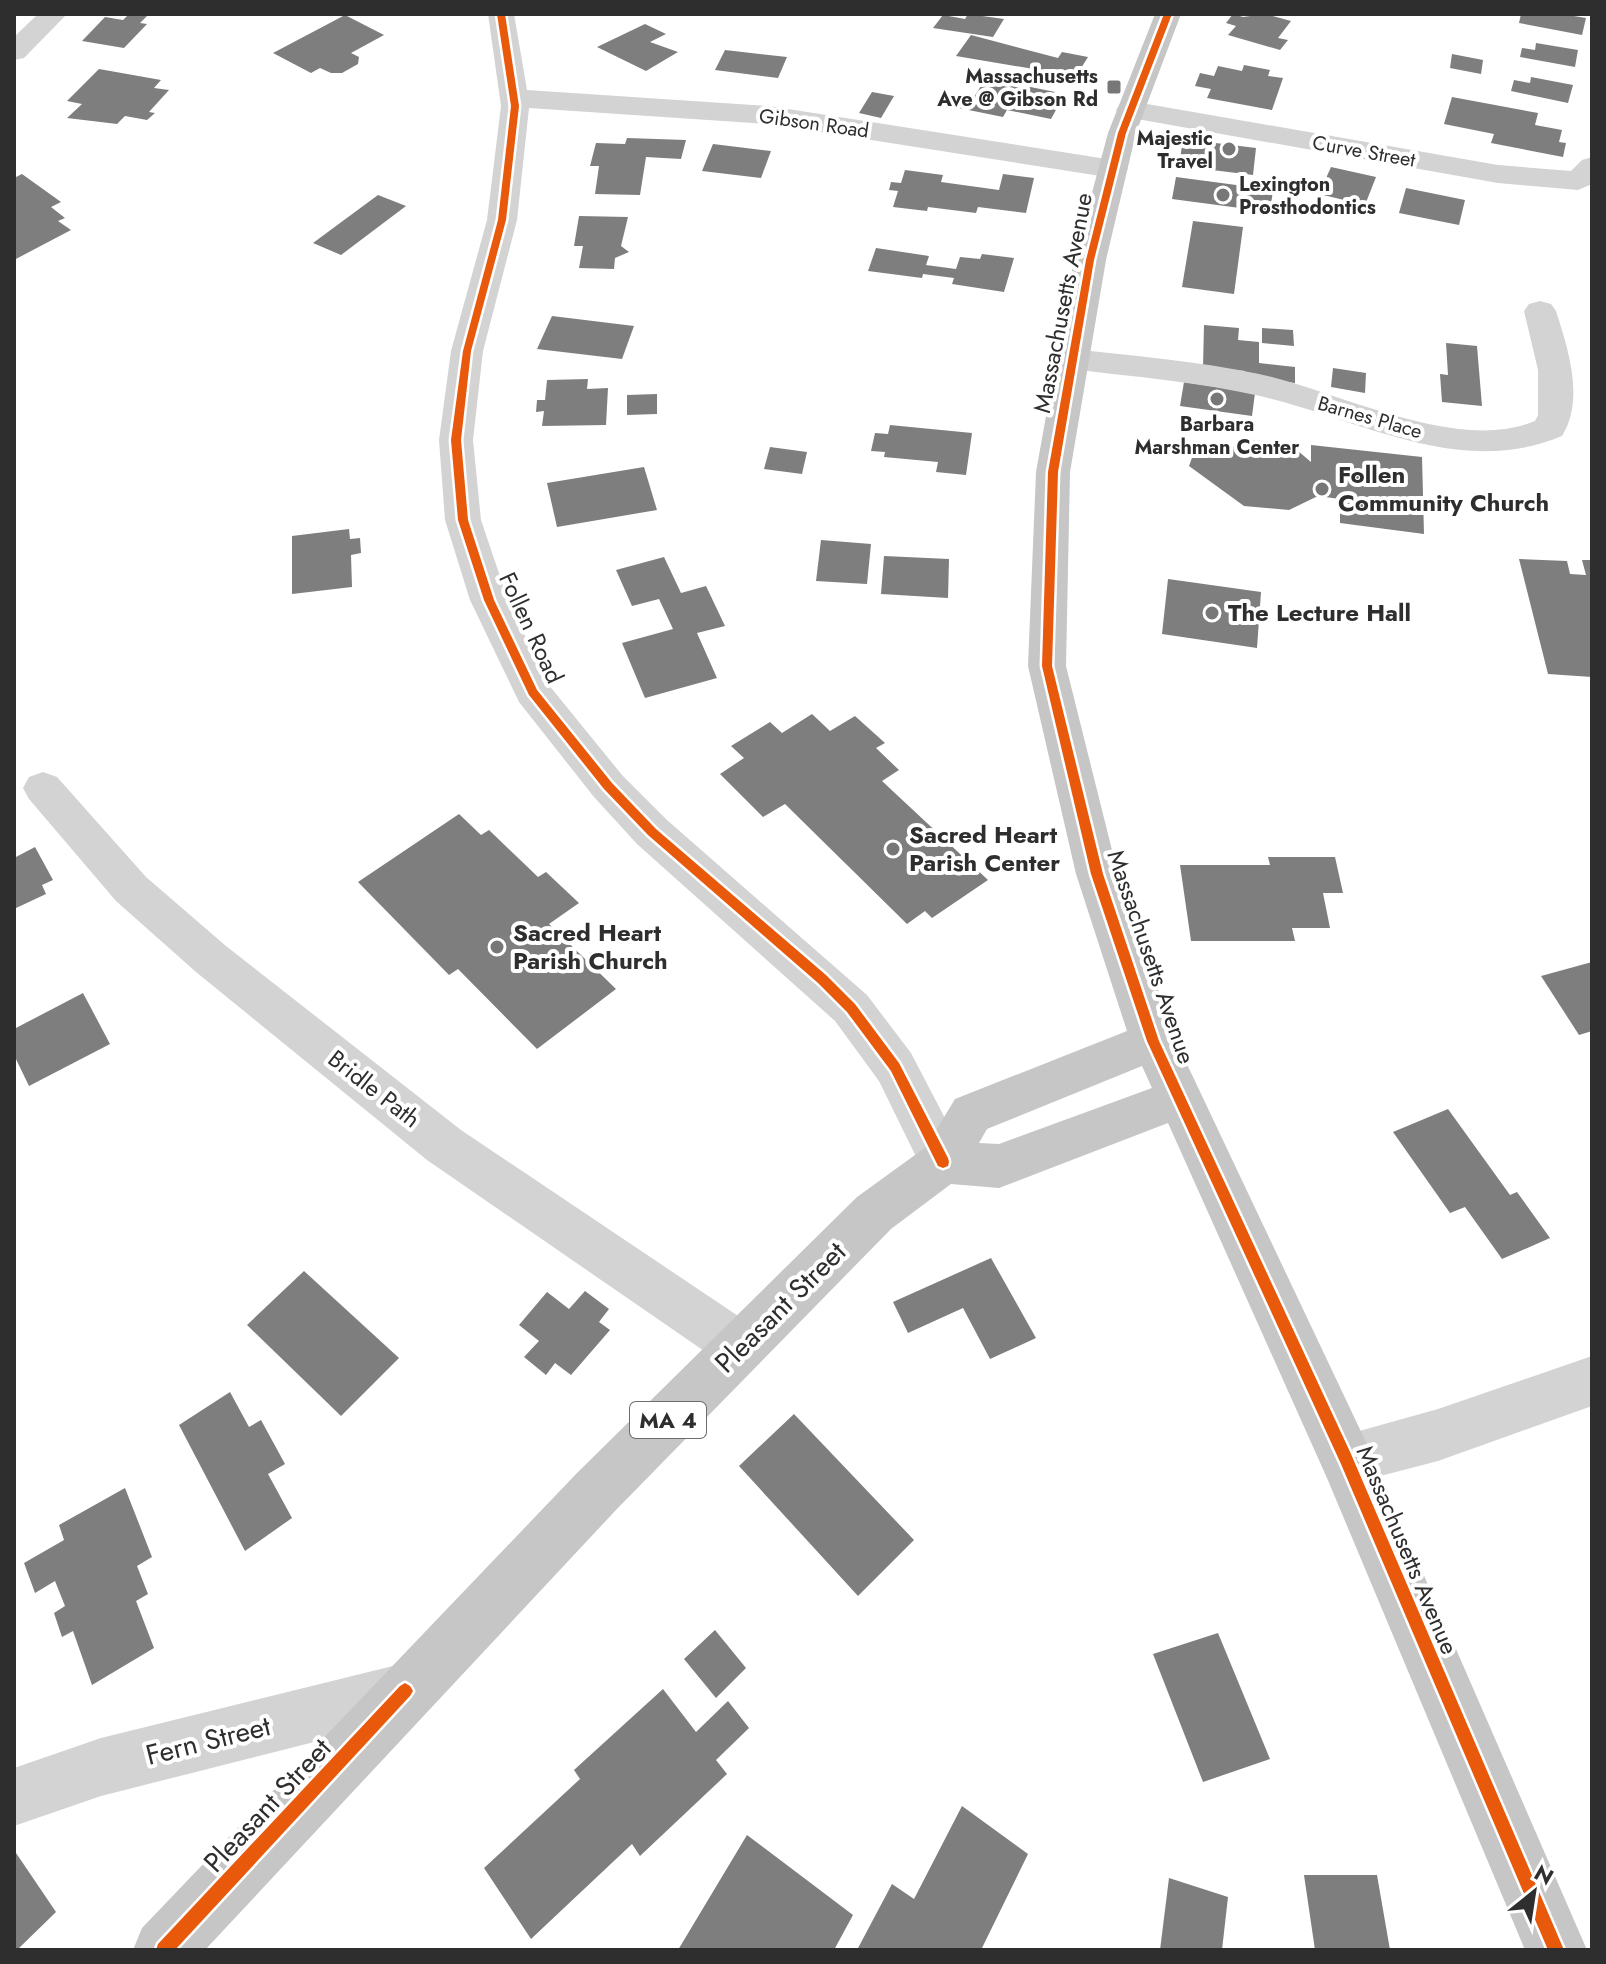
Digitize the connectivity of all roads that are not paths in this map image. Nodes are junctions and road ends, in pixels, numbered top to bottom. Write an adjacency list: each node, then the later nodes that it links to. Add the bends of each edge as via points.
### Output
1 (54, 14): 4 (street)
2 (501, 14): 5 (street, Follen Road)
3 (1168, 14): 6 (main road, Massachusetts Avenue)
4 (14, 52)
5 (514, 98): 8 (street, Gibson Road, via 769,115); 14 (street, Follen Road, via 502,220 467,351 456,440 463,520 489,600 533,692 608,786 652,832 851,1008 895,1067)
6 (1130, 110): 7 (street, Curve Street, via 1498,174 1578,181); 8 (main road, Massachusetts Avenue)
7 (1592, 166)
8 (1113, 169): 10 (main road, Massachusetts Avenue)
9 (1540, 311): 10 (street, Barnes Place, via 1553,352 1556,407 1550,428 1529,438 1429,434 1264,386)
10 (1072, 359): 12 (main road, Massachusetts Avenue, via 1053,472 1047,666 1097,874)
11 (43, 788): 15 (street, Bridle Path, via 131,889 235,979 444,1145)
12 (1153, 1041): 13 (main road, Massachusetts Avenue); 14 (main road, Pleasant Street / MA 4, via 971,1114)
13 (1179, 1098): 14 (main road, via 999,1166); 17 (main road, Massachusetts Avenue)
14 (943, 1162): 15 (main road, Pleasant Street / MA 4, via 874,1213)
15 (741, 1347): 18 (main road, Pleasant Street / MA 4)
16 (1592, 1381): 17 (street, via 1438,1435)
17 (1346, 1459): 21 (main road, Massachusetts Avenue)
18 (405, 1691): 19 (street, Fern Street, via 101,1767); 20 (main road, Pleasant Street / MA 4)
19 (14, 1797)
20 (164, 1950)
21 (1556, 1950)

